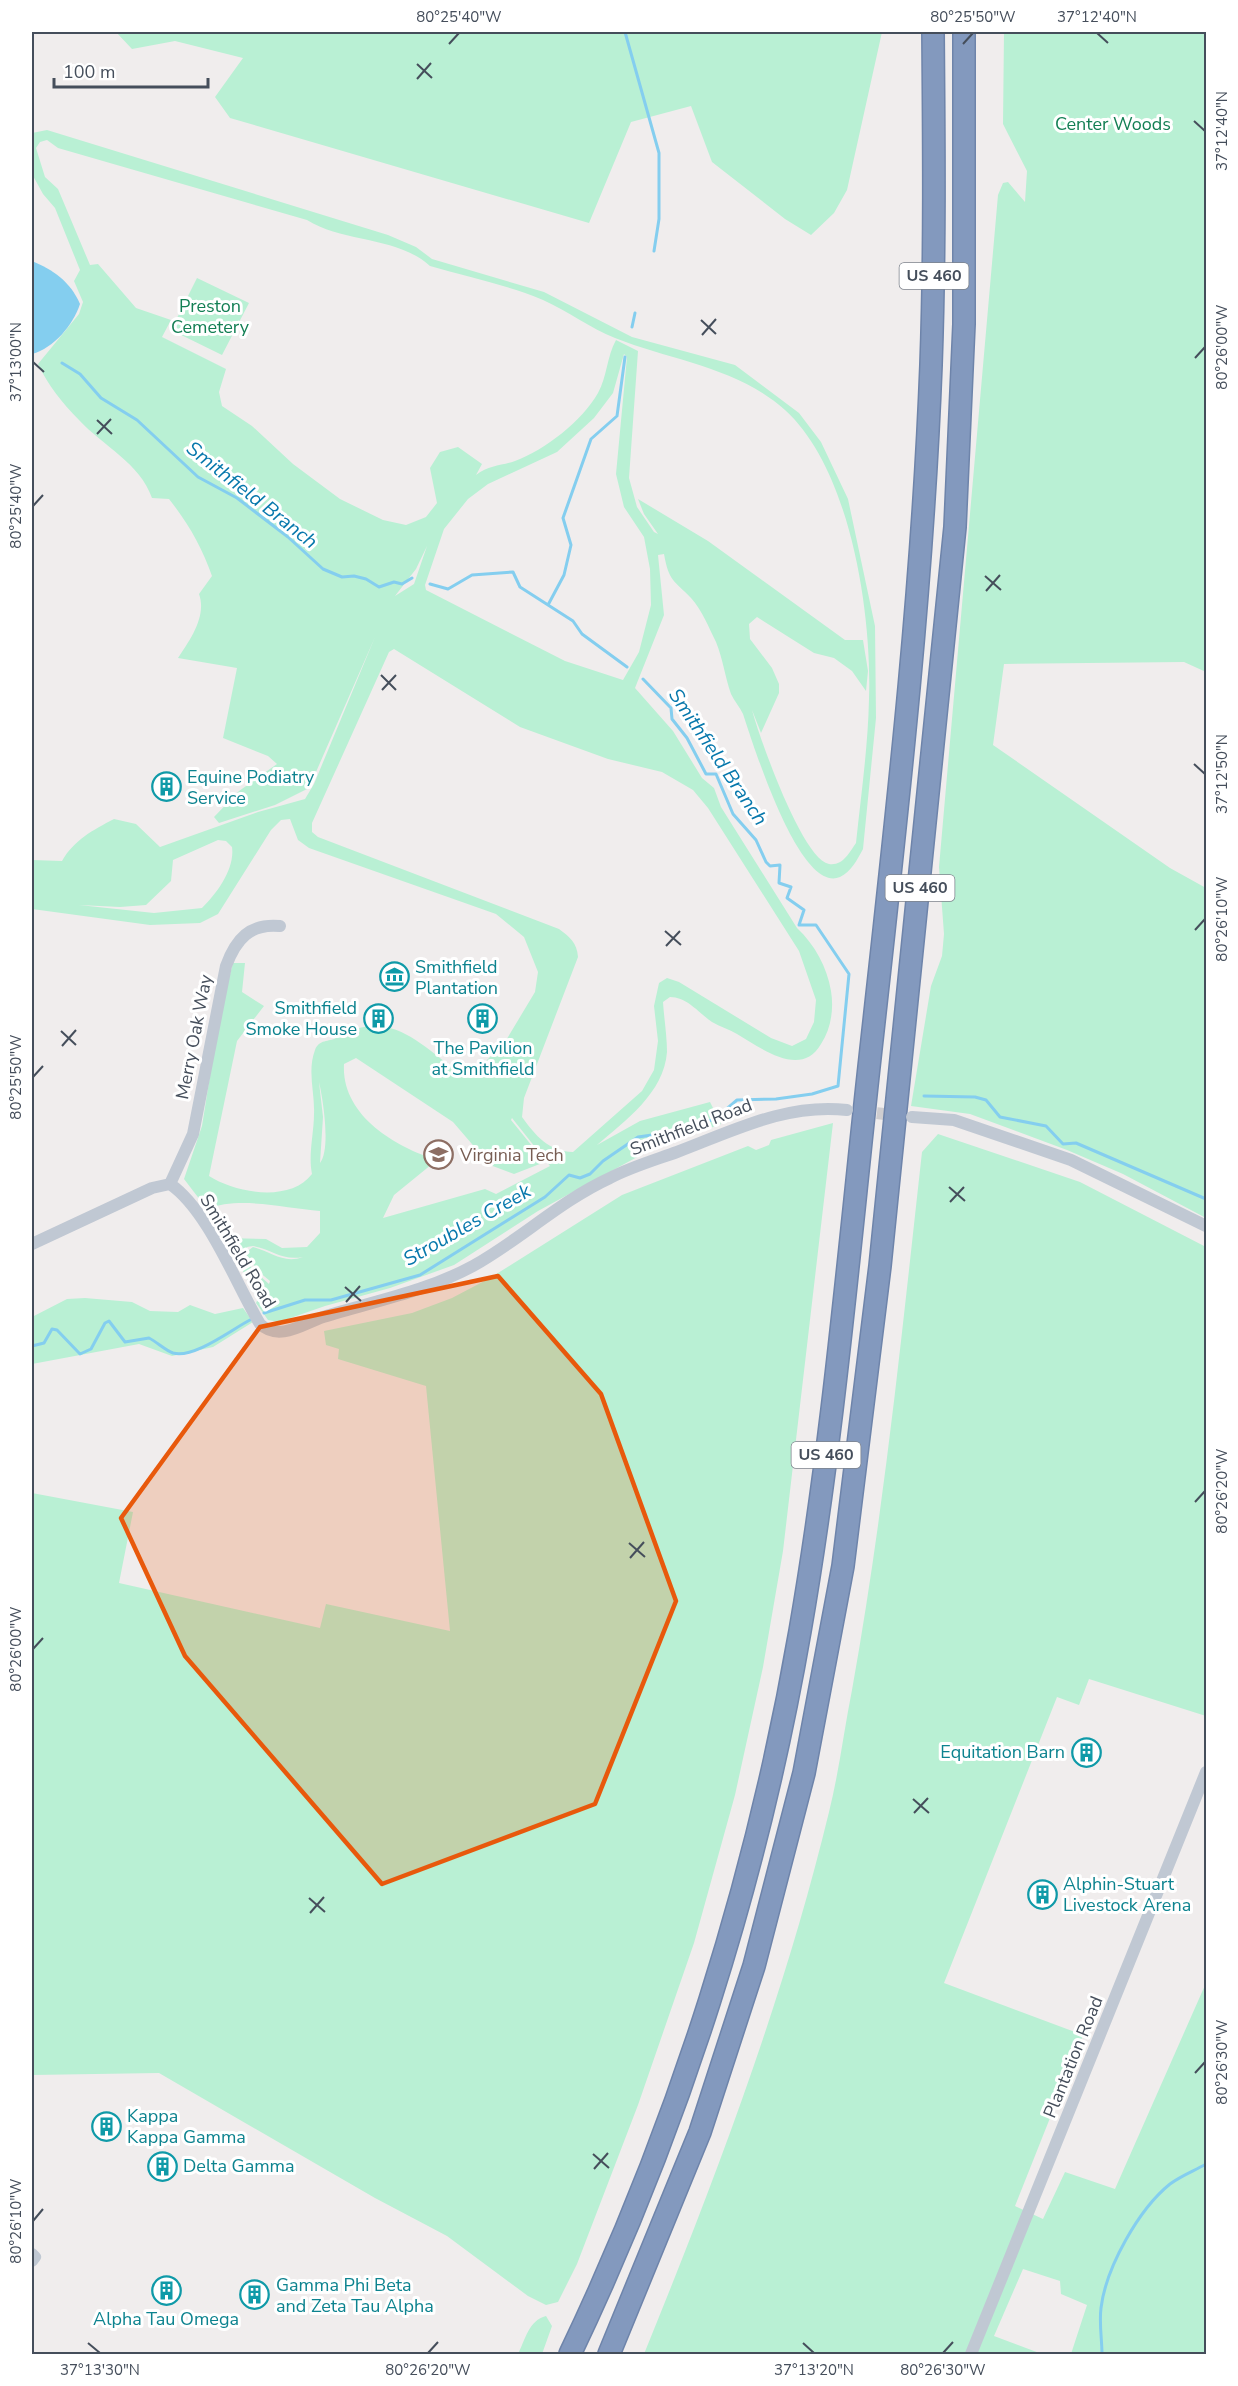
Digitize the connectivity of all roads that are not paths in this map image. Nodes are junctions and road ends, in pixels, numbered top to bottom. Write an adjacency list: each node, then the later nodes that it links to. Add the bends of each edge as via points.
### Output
1 (933, 32): 12 (highway, US 460, via 935,236 921,532 899,800 813,1557 773,1765 724,1954 637,2201)
2 (964, 32): 13 (highway, US 460, via 964,324 951,571 880,1266 843,1566 804,1773 754,1966 689,2160)
3 (280, 926): 6 (street, Merry Oak Way, via 256,927 232,948 193,1134)
4 (847, 1110): 6 (street, Smithfield Road, via 799,1110 765,1118 611,1177 451,1277 287,1332 270,1331 260,1324 201,1219)
5 (912, 1117): 7 (street, via 954,1120 1071,1160)
6 (170, 1184): 8 (street, via 152,1188)
7 (1206, 1227)
8 (32, 1244)
9 (1206, 1772): 14 (street, Plantation Road)
10 (32, 2254): 11 (street)
11 (32, 2261)
12 (570, 2355)
13 (609, 2355)
14 (971, 2355)

